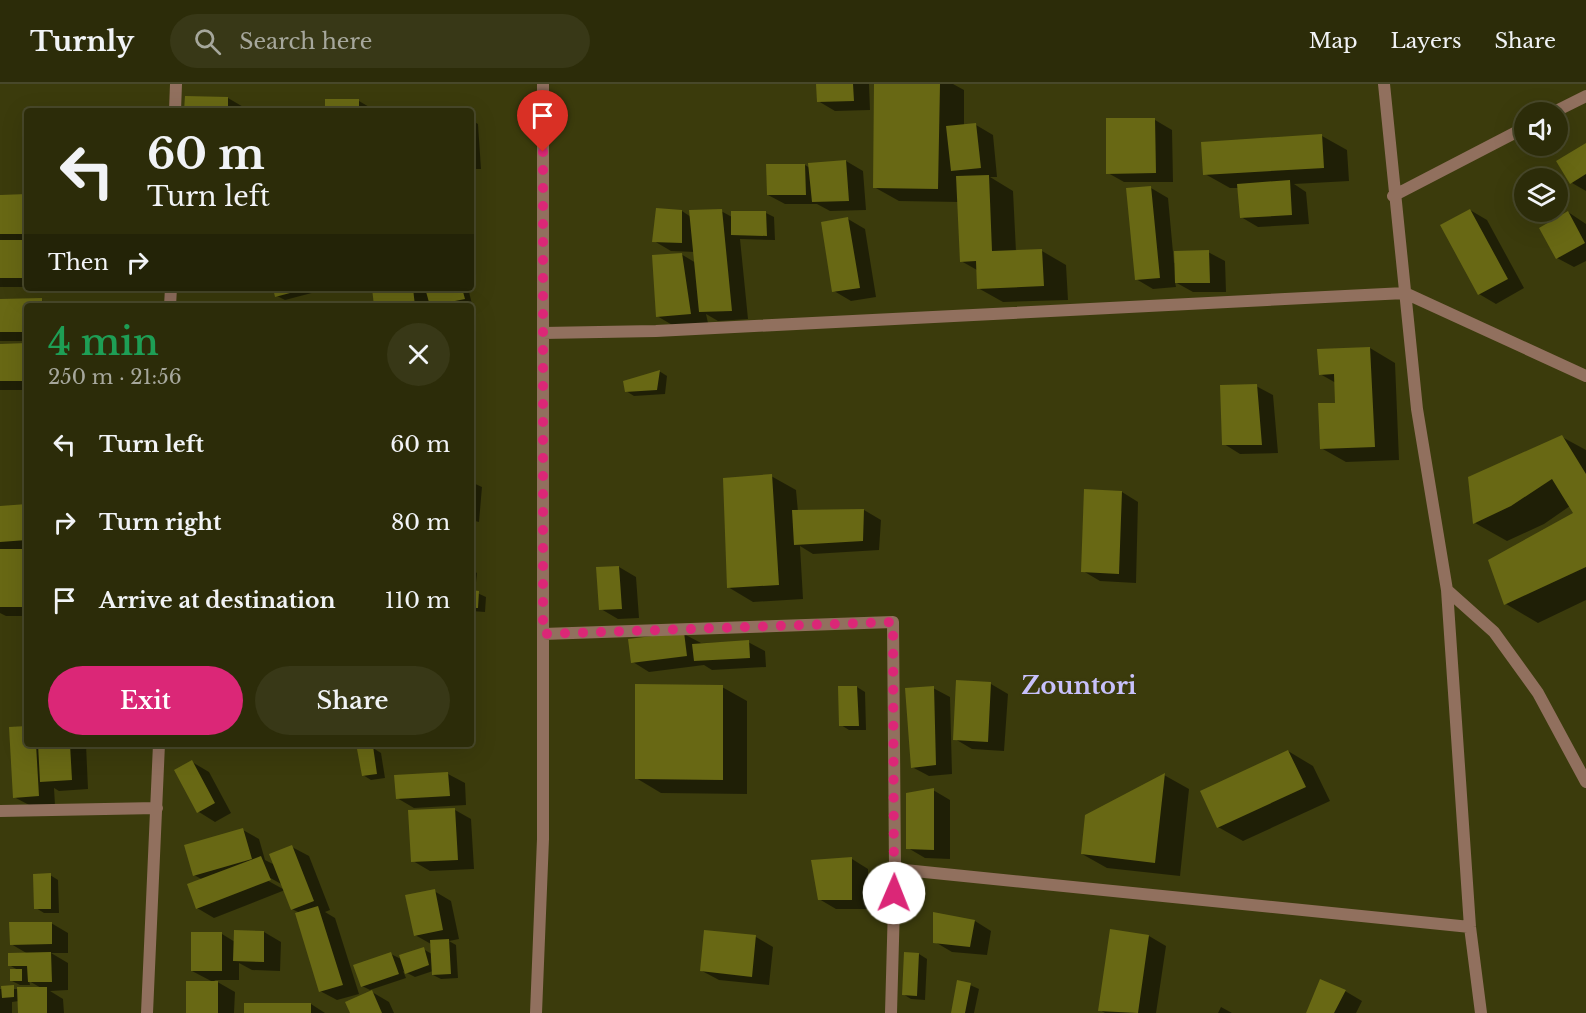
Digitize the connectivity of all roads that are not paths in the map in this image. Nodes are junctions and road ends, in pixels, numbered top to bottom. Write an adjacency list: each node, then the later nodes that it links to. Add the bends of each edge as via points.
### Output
1 (176, 84): 6 (street)
2 (543, 84): 10 (street)
3 (1384, 84): 8 (street)
4 (1586, 96): 5 (street)
5 (1568, 105)
6 (175, 108)
7 (1514, 133): 8 (street)
8 (1393, 196): 9 (street)
9 (1405, 293): 10 (street, via 656,331); 11 (street); 12 (street, via 1417,409)
10 (543, 333): 13 (street)
11 (1586, 376)
12 (1447, 590): 15 (street, via 1500,641 1538,693); 19 (street)
13 (543, 634): 18 (street, via 893,622); 21 (street, via 543,839)
14 (159, 747): 16 (street)
15 (1586, 782)
16 (157, 808): 17 (street); 20 (street)
17 (0, 811)
18 (895, 869): 19 (street); 22 (street)
19 (1470, 927): 23 (street)
20 (147, 1013)
21 (536, 1013)
22 (891, 1013)
23 (1481, 1013)

